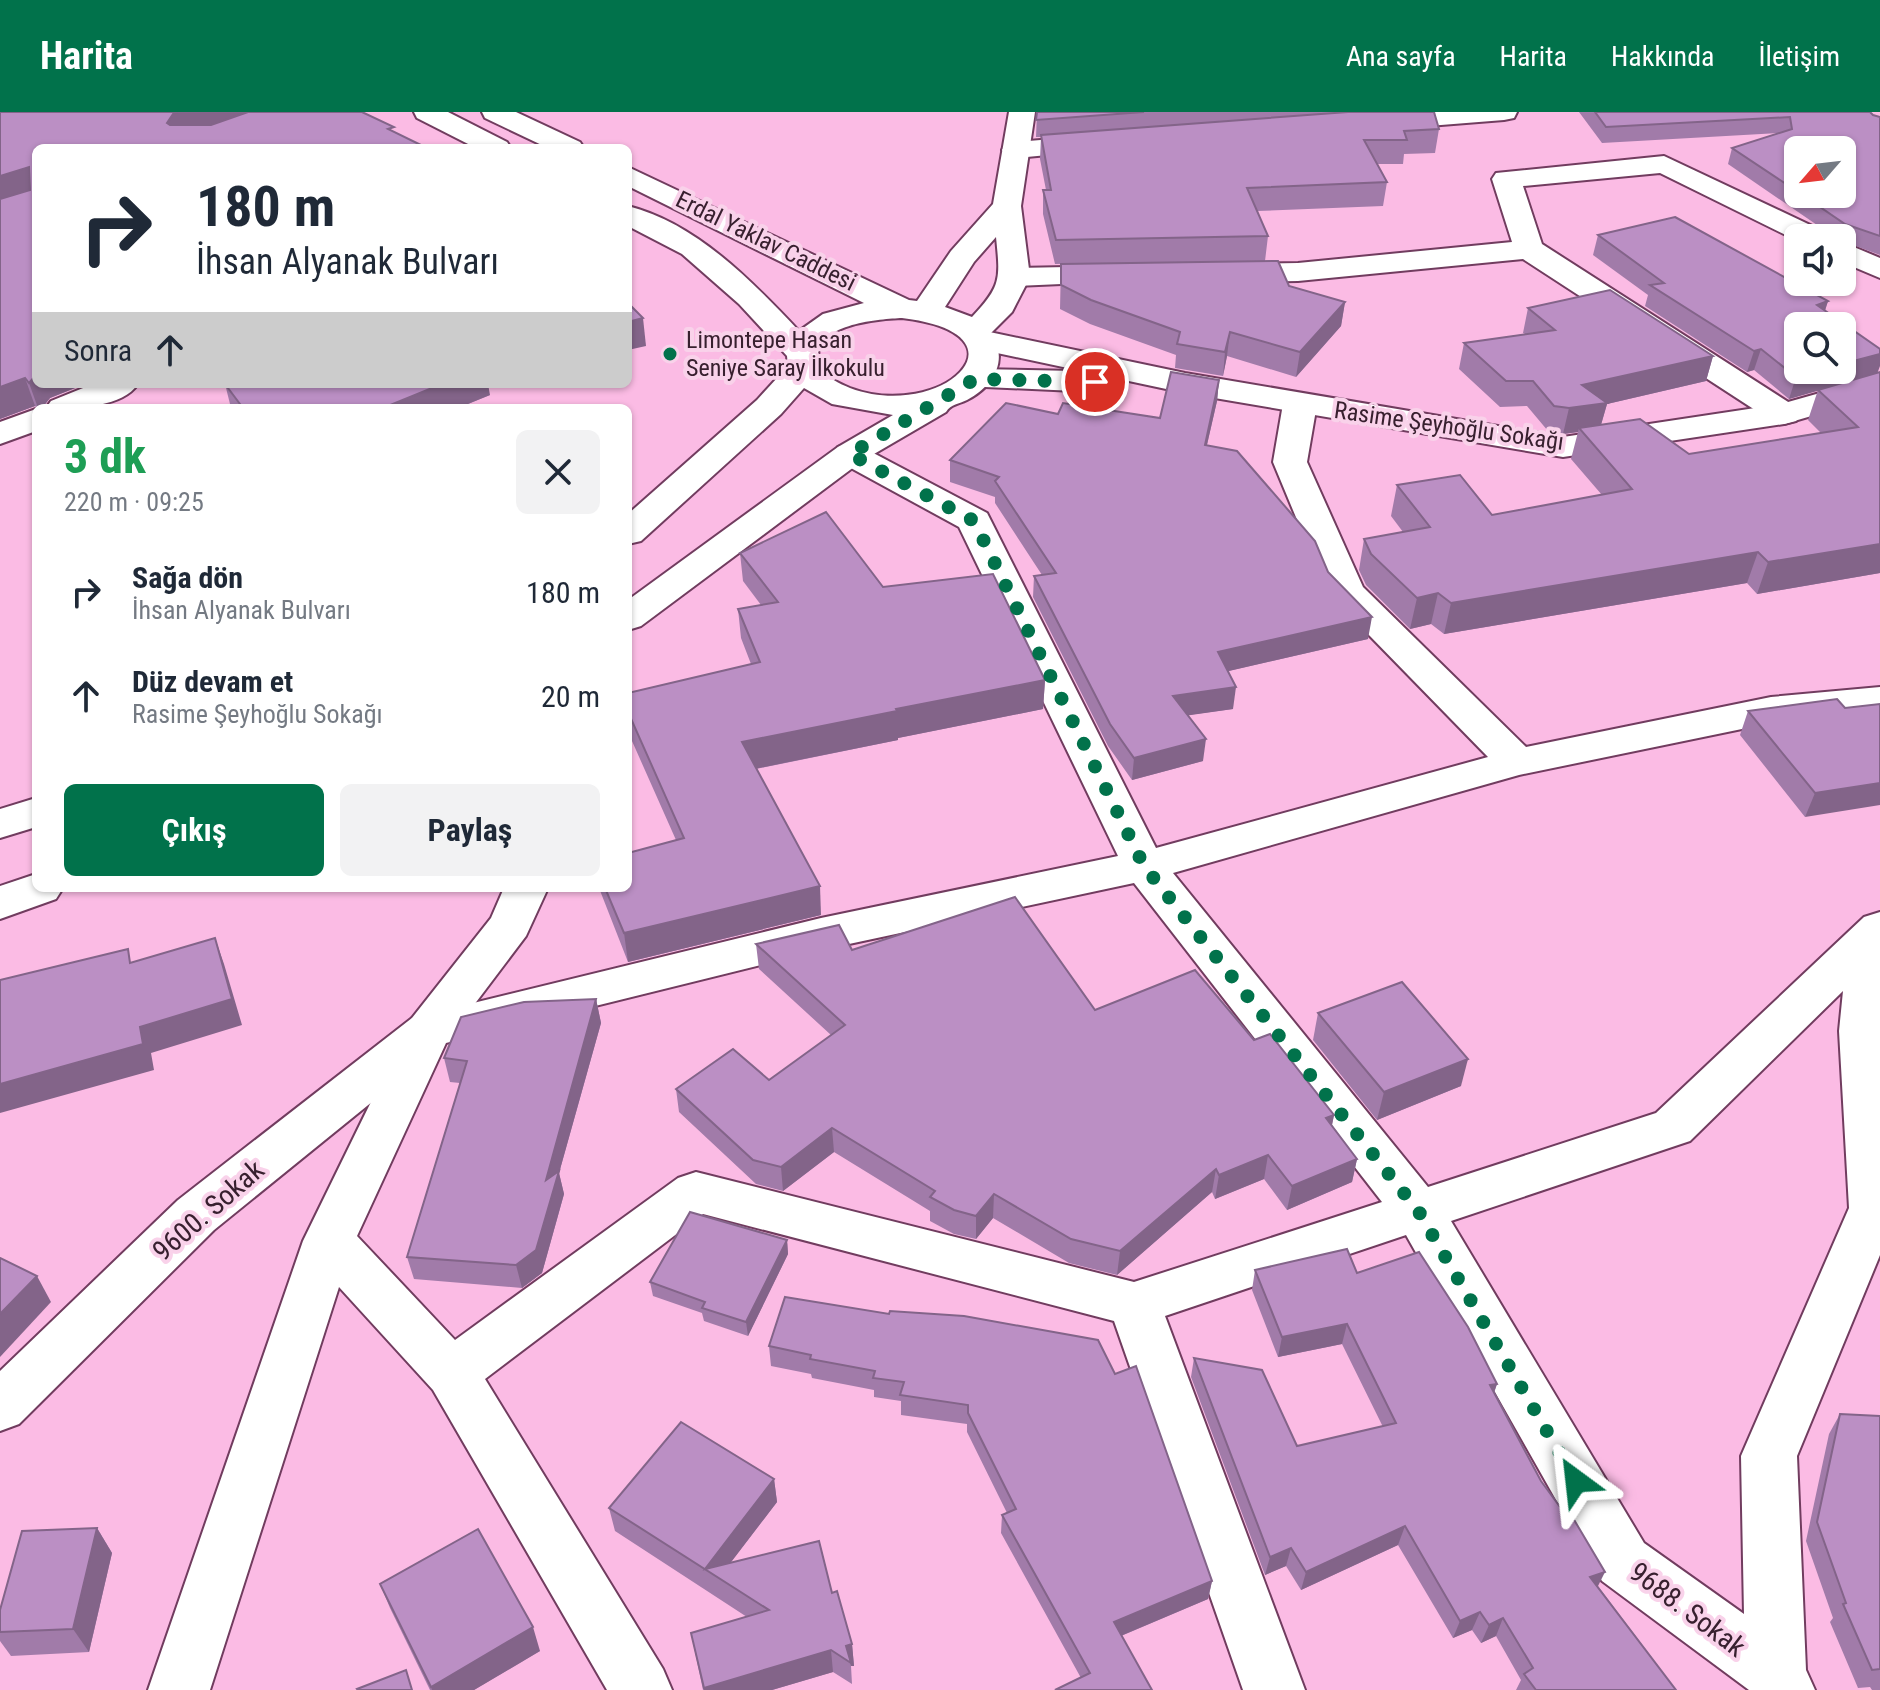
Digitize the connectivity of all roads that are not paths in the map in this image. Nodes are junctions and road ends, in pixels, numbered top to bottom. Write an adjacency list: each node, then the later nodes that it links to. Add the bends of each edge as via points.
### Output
1 (427, 112): 7 (street)
2 (495, 112): 8 (street)
3 (1022, 112): 9 (street)
4 (1504, 112): 5 (street)
5 (1350, 124)
6 (1128, 141): 9 (street)
7 (489, 144)
8 (562, 144)
9 (1016, 150): 11 (street)
10 (632, 177): 20 (street, Erdal Yaklav Caddesi)
11 (1007, 206): 19 (street); 20 (street)
12 (632, 217): 22 (street, Erdal Yaklav Caddesi, via 693,248 750,297)
13 (1786, 224): 14 (street, via 1664,164 1506,179)
14 (1529, 249): 17 (street, via 1298,272); 29 (street)
15 (1856, 258): 16 (street)
16 (1880, 269)
17 (1188, 274)
18 (1141, 275): 19 (street)
19 (1015, 277): 21 (street)
20 (914, 310): 21 (street, Erdal Yaklav Caddesi, via 956,321); 22 (street, via 873,310 825,325 810,338)
21 (977, 336): 23 (street); 24 (street, via 986,364)
22 (803, 361): 24 (street, Erdal Yaklav Caddesi, via 816,384 865,403 928,401); 33 (street, via 769,407)
23 (1185, 383): 24 (street); 28 (street, Rasime Şeyhoğlu Sokağı)
24 (965, 386): 32 (street)
25 (1880, 386): 29 (street, Rasime Şeyhoğlu Sokağı)
26 (112, 388): 27 (street)
27 (73, 404)
28 (1300, 404): 29 (street, Rasime Şeyhoğlu Sokağı, via 1563,447); 36 (street, via 1290,462 1346,592)
29 (1784, 414)
30 (32, 421): 31 (street)
31 (0, 434)
32 (850, 454): 34 (street); 39 (street, 9688. Sokak, via 974,521)
33 (632, 529)
34 (632, 619)
35 (1880, 700): 36 (street, via 1771,710)
36 (1517, 762): 39 (street)
37 (32, 813): 38 (street)
38 (0, 824)
39 (1144, 866): 45 (street, via 821,934); 46 (street, 9688. Sokak)
40 (32, 891): 42 (street)
41 (512, 900): 45 (street)
42 (0, 903)
43 (1876, 931): 44 (street); 46 (street, via 1673,1127)
44 (1871, 1029): 51 (street, via 1874,1208 1769,1456)
45 (429, 1030): 47 (street); 50 (street, 9600. Sokak, via 196,1215)
46 (1419, 1212): 48 (street); 51 (street, 9688. Sokak, via 1623,1562)
47 (329, 1241): 49 (street); 52 (street)
48 (1134, 1304): 49 (street, via 696,1192); 54 (street)
49 (452, 1373): 53 (street)
50 (0, 1407)
51 (1780, 1682)
52 (179, 1690)
53 (641, 1690)
54 (1274, 1690)

